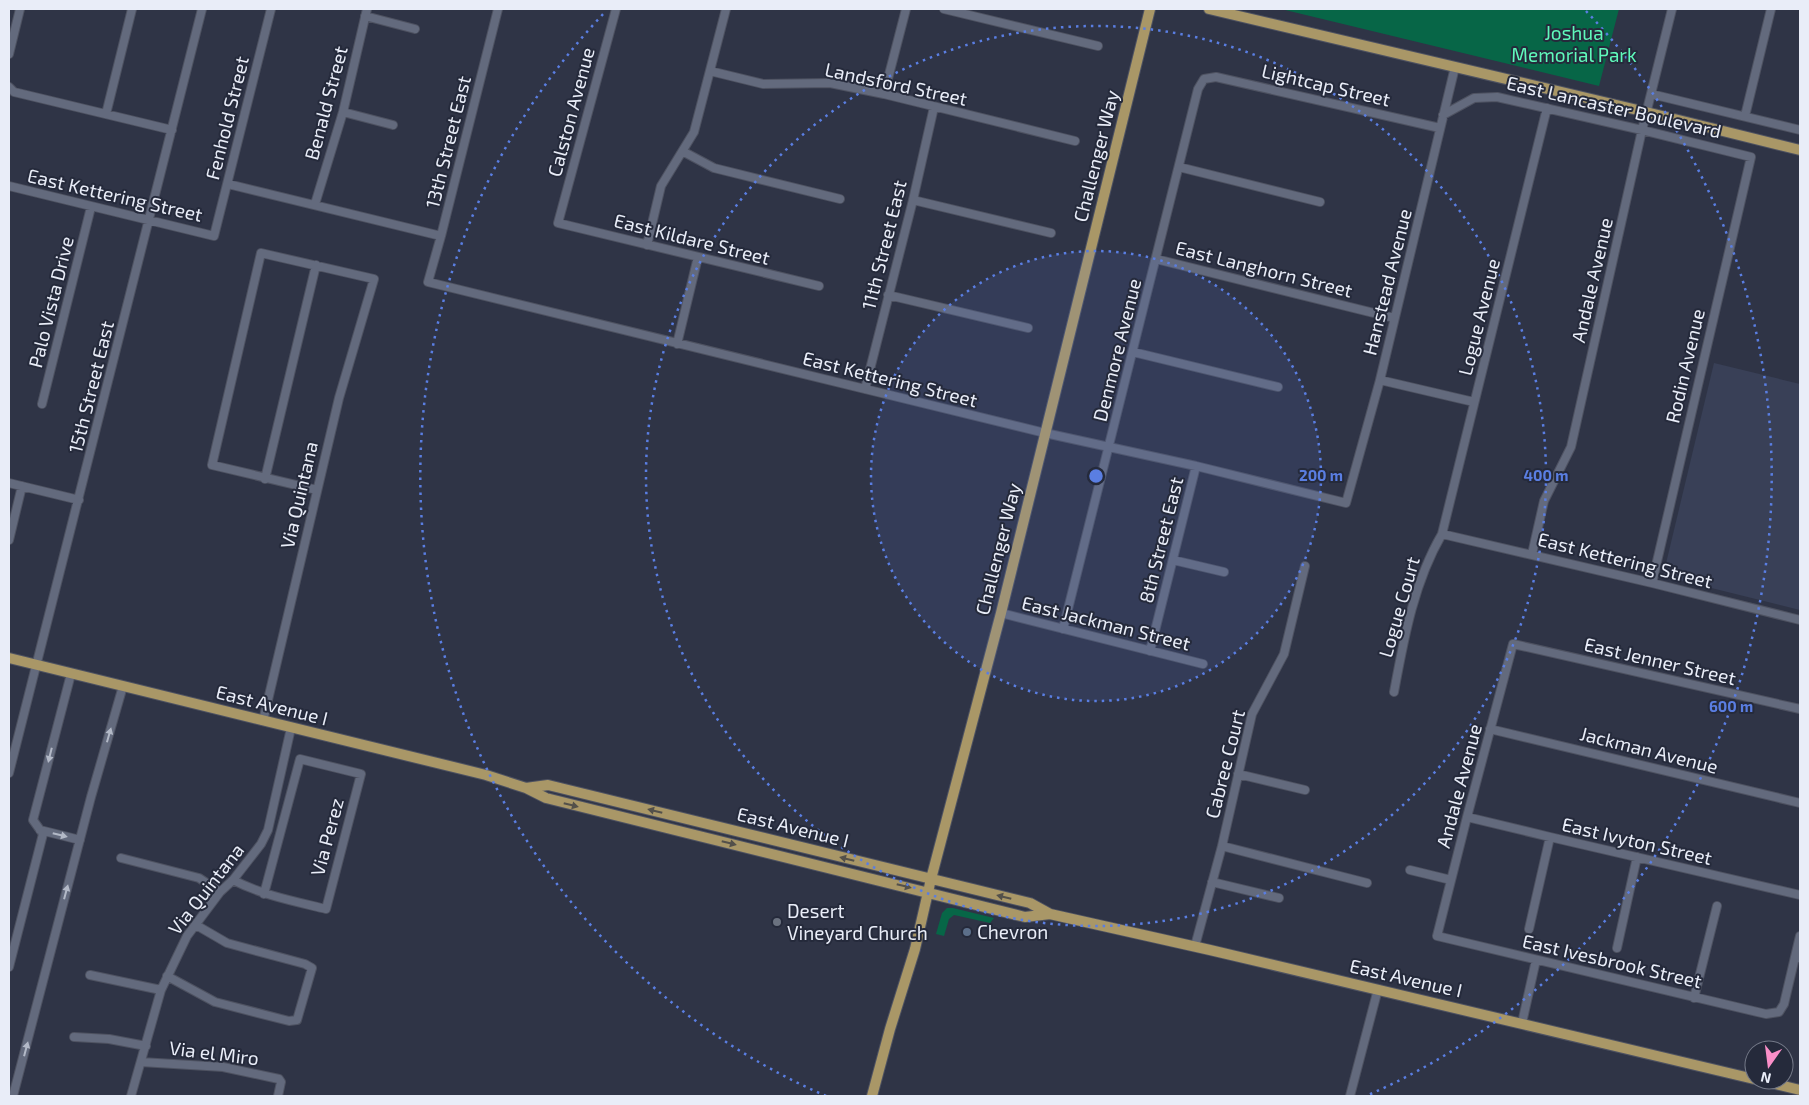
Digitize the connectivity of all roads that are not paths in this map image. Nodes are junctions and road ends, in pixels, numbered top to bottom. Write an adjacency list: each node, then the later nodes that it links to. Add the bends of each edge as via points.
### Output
1 (20, 9): 17 (street)
2 (132, 9): 28 (street)
3 (202, 9): 33 (street, 15th Street East)
4 (271, 9): 41 (street, Fenhold Street)
5 (498, 9): 52 (street, 13th Street East)
6 (616, 9): 49 (street, Calston Avenue)
7 (726, 9): 19 (street)
8 (906, 9): 22 (street)
9 (944, 9): 16 (street)
10 (1150, 9): 69 (main road, Challenger Way)
11 (1209, 9): 18 (main road, East Lancaster Boulevard)
12 (1672, 9): 23 (street, Andale Avenue)
13 (1771, 9): 30 (street)
14 (366, 12): 15 (street); 26 (street, Benald Street)
15 (415, 29)
16 (1098, 46)
17 (9, 54)
18 (1456, 67): 27 (main road, East Lancaster Boulevard); 29 (street, Hanstead Avenue)
19 (710, 71): 22 (street, Landsford Street, via 763,84 830,83); 38 (street, via 694,132)
20 (1204, 79): 32 (street, Lightcap Street, via 1216,76); 40 (street, Denmore Avenue, via 1198,90)
21 (9, 87): 28 (street, via 14,92)
22 (884, 94): 24 (street, Landsford Street)
23 (1651, 94): 27 (street, Andale Avenue); 30 (street, East Lancaster Boulevard)
24 (934, 107): 36 (street, Landsford Street); 44 (street, 11th Street East)
25 (1547, 108): 29 (street, East Lancaster Boulevard, via 1497,97 1474,98); 34 (street, East Lancaster Boulevard); 67 (street, Logue Avenue)
26 (343, 112): 31 (street); 46 (street, Benald Street)
27 (1646, 112): 34 (street, Andale Avenue); 37 (main road, East Lancaster Boulevard)
28 (106, 114): 33 (street)
29 (1443, 115): 32 (street, Hanstead Avenue)
30 (1745, 116): 35 (street, East Lancaster Boulevard)
31 (393, 124)
32 (1440, 128): 60 (street, Hanstead Avenue)
33 (172, 130): 48 (street, 15th Street East)
34 (1642, 130): 39 (street, East Lancaster Boulevard); 80 (street, Andale Avenue, via 1571,447 1544,500)
35 (1800, 130)
36 (1075, 141)
37 (1800, 150)
38 (684, 152): 43 (street, via 714,168); 53 (street, via 661,186)
39 (1750, 157): 84 (street, Rodin Avenue)
40 (1178, 167): 45 (street); 55 (street, Denmore Avenue)
41 (228, 184): 46 (street); 51 (street, Fenhold Street)
42 (9, 186): 47 (street, East Kettering Street)
43 (840, 198)
44 (913, 200): 50 (street); 59 (street, 11th Street East)
45 (1320, 202)
46 (315, 204): 52 (street)
47 (91, 207): 48 (street, East Kettering Street); 68 (street, Palo Vista Drive)
48 (149, 220): 51 (street, East Kettering Street); 76 (street, 15th Street East)
49 (558, 223): 53 (street, East Kildare Street)
50 (1051, 233)
51 (214, 236)
52 (441, 236): 57 (street, 13th Street East)
53 (648, 245): 54 (street, East Kildare Street)
54 (698, 257): 58 (street, East Kildare Street); 62 (street)
55 (1156, 259): 60 (street, East Langhorn Street); 63 (street, Denmore Avenue)
56 (316, 265): 72 (street); 72 (street, via 261,253 212,465); 75 (street, Via Quintana, via 374,280 339,398)
57 (428, 282): 62 (street, East Kettering Street)
58 (819, 286)
59 (888, 295): 61 (street); 66 (street, 11th Street East)
60 (1394, 318): 64 (street, Hanstead Avenue)
61 (1028, 328)
62 (677, 344): 66 (street, East Kettering Street)
63 (1133, 352): 65 (street); 70 (street, Denmore Avenue)
64 (1380, 380): 67 (street); 77 (street, Hanstead Avenue)
65 (1278, 387)
66 (865, 390): 69 (street, East Kettering Street)
67 (1474, 402): 78 (street, Logue Avenue)
68 (42, 404)
69 (1045, 433): 70 (street, East Kettering Street); 85 (main road, Challenger Way)
70 (1110, 448): 71 (street, East Kettering Street); 87 (street, Denmore Avenue)
71 (1196, 466): 77 (street, East Kettering Street); 81 (street, 8th Street East)
72 (265, 479): 75 (street)
73 (9, 482): 74 (street)
74 (22, 486): 76 (street); 79 (street)
75 (317, 490): 97 (street, Via Quintana)
76 (79, 500): 92 (street, 15th Street East)
77 (1346, 504)
78 (1442, 534): 80 (street, East Kettering Street); 95 (street, Logue Court, via 1419,582)
79 (9, 540)
80 (1532, 554): 84 (street, East Kettering Street)
81 (1173, 560): 83 (street); 89 (street, 8th Street East)
82 (1305, 566): 101 (street, Cabree Court, via 1284,654 1252,714)
83 (1224, 572)
84 (1652, 582): 86 (street, East Kettering Street)
85 (1001, 613): 87 (street, East Jackman Street); 115 (main road, Challenger Way)
86 (1800, 620)
87 (1063, 629): 89 (street, East Jackman Street)
88 (1513, 644): 96 (street, East Jenner Street); 99 (street, Andale Avenue)
89 (1150, 651): 91 (street, East Jackman Street)
90 (9, 658): 92 (main road, East Avenue I)
91 (1203, 664)
92 (37, 665): 93 (main road, East Avenue I); 100 (street, 15th Street East)
93 (71, 674): 94 (main road, East Avenue I); 107 (street, one-way to 107, via 33,820)
94 (123, 686): 97 (main road, East Avenue I); 110 (street, one-way to 94)
95 (1394, 692)
96 (1800, 710)
97 (263, 720): 98 (main road, East Avenue I)
98 (291, 728): 102 (main road, East Avenue I); 116 (street, Via Quintana, via 268,830)
99 (1490, 729): 104 (street, Jackman Avenue); 105 (street, Andale Avenue)
100 (9, 773)
101 (1238, 774): 103 (street); 111 (street, Cabree Court)
102 (526, 788): 106 (main road, East Avenue I, one-way to 102, via 548,785); 108 (main road, East Avenue I, one-way to 108, via 546,798)
103 (1305, 790)
104 (1800, 803)
105 (1467, 817): 109 (street, East Ivyton Street); 117 (street, Andale Avenue)
106 (686, 819): 108 (main road); 115 (main road, East Avenue I, one-way to 106)
107 (40, 830): 110 (street, one-way to 110); 135 (street, via 43,834)
108 (683, 832): 121 (main road, East Avenue I, one-way to 121)
109 (1550, 838): 112 (street, East Ivyton Street); 128 (street)
110 (80, 840): 146 (street, one-way to 110)
111 (1222, 846): 118 (street, Cabree Court); 119 (street)
112 (1637, 857): 123 (street, East Ivyton Street); 132 (street)
113 (121, 858): 120 (street, via 198,878)
114 (1410, 870): 117 (street)
115 (931, 879): 121 (main road, Challenger Way); 126 (main road, East Avenue I, one-way to 115, via 1030,903)
116 (233, 880): 120 (street, Via Quintana); 122 (street)
117 (1450, 880): 129 (street, Andale Avenue)
118 (1212, 882): 124 (street); 131 (street, Cabree Court)
119 (1367, 882)
120 (220, 892): 127 (street, Via Quintana)
121 (928, 892): 126 (main road, East Avenue I, via 1025,917); 149 (main road, Challenger Way, via 915,949)
122 (264, 894): 122 (street, Via Perez, via 300,759 361,774 326,909)
123 (1800, 895)
124 (1280, 898)
125 (1717, 906): 140 (street)
126 (1050, 914): 131 (main road, East Avenue I)
127 (196, 925): 137 (street, Via Quintana); 137 (street, via 226,943 312,968 297,1020 289,1021 215,1002)
128 (1529, 929)
129 (1437, 936): 134 (street, East Ivesbrook Street)
130 (1800, 936): 133 (street)
131 (1195, 946): 138 (main road, East Avenue I)
132 (1617, 948)
133 (1798, 958): 140 (street, East Ivesbrook Street, via 1779,1012 1766,1014)
134 (1536, 960): 140 (street, East Ivesbrook Street); 141 (street)
135 (9, 966)
136 (90, 975): 139 (street)
137 (167, 976): 139 (street, Via Quintana)
138 (1378, 989): 141 (main road, East Avenue I); 150 (street)
139 (161, 990): 143 (street, Via Quintana)
140 (1694, 998)
141 (1522, 1023): 145 (main road, East Avenue I)
142 (74, 1037): 143 (street, Via el Miro)
143 (146, 1046): 144 (street, Via Quintana)
144 (141, 1062): 147 (street, Via Quintana); 148 (street, Via el Miro, via 223,1067 279,1079)
145 (1744, 1077)
146 (13, 1096)
147 (131, 1096)
148 (278, 1096)
149 (872, 1096)
150 (1350, 1096)

